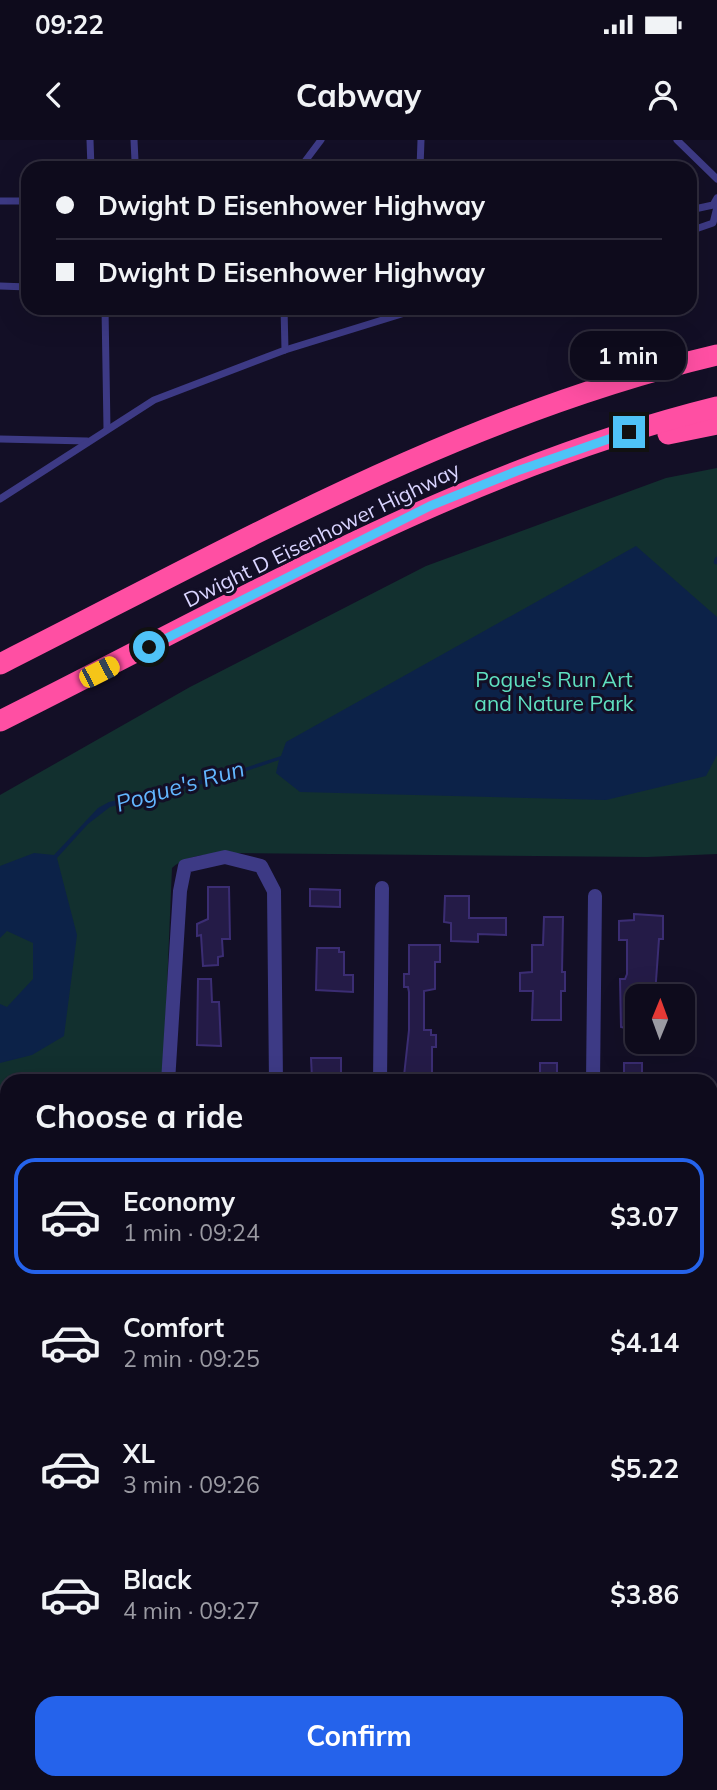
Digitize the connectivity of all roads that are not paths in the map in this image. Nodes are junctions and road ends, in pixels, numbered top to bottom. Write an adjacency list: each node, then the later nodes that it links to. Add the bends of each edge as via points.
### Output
1 (90, 140): 6 (lane)
2 (134, 140): 7 (lane)
3 (321, 140): 8 (lane)
4 (421, 140): 9 (lane)
5 (677, 140): 10 (lane)
6 (91, 161)
7 (135, 161)
8 (305, 161)
9 (420, 161)
10 (717, 179)
11 (717, 198): 15 (lane, via 713,205)
12 (0, 201): 13 (lane)
13 (21, 201)
14 (717, 207): 16 (lane, via 713,223)
15 (697, 208)
16 (697, 229)
17 (0, 286): 18 (lane)
18 (21, 287)
19 (105, 315): 26 (lane)
20 (284, 315): 22 (lane)
21 (394, 315): 22 (lane)
22 (285, 350): 26 (lane, via 154,400)
23 (717, 355): 31 (highway, Dwight D Eisenhower Highway, via 560,401 449,443)
24 (717, 407): 29 (highway, Dwight D Eisenhower Highway)
25 (717, 424): 29 (highway)
26 (107, 429): 28 (lane)
27 (0, 439): 28 (lane)
28 (88, 440): 30 (lane)
29 (546, 460): 32 (highway, Dwight D Eisenhower Highway, via 378,530)
30 (0, 499)
31 (0, 664)
32 (0, 722)
33 (382, 888): 37 (street)
34 (595, 896): 38 (street)
35 (169, 1074): 36 (street, via 185,866 225,857 261,866 274,891)
36 (276, 1074)
37 (380, 1074)
38 (593, 1074)

